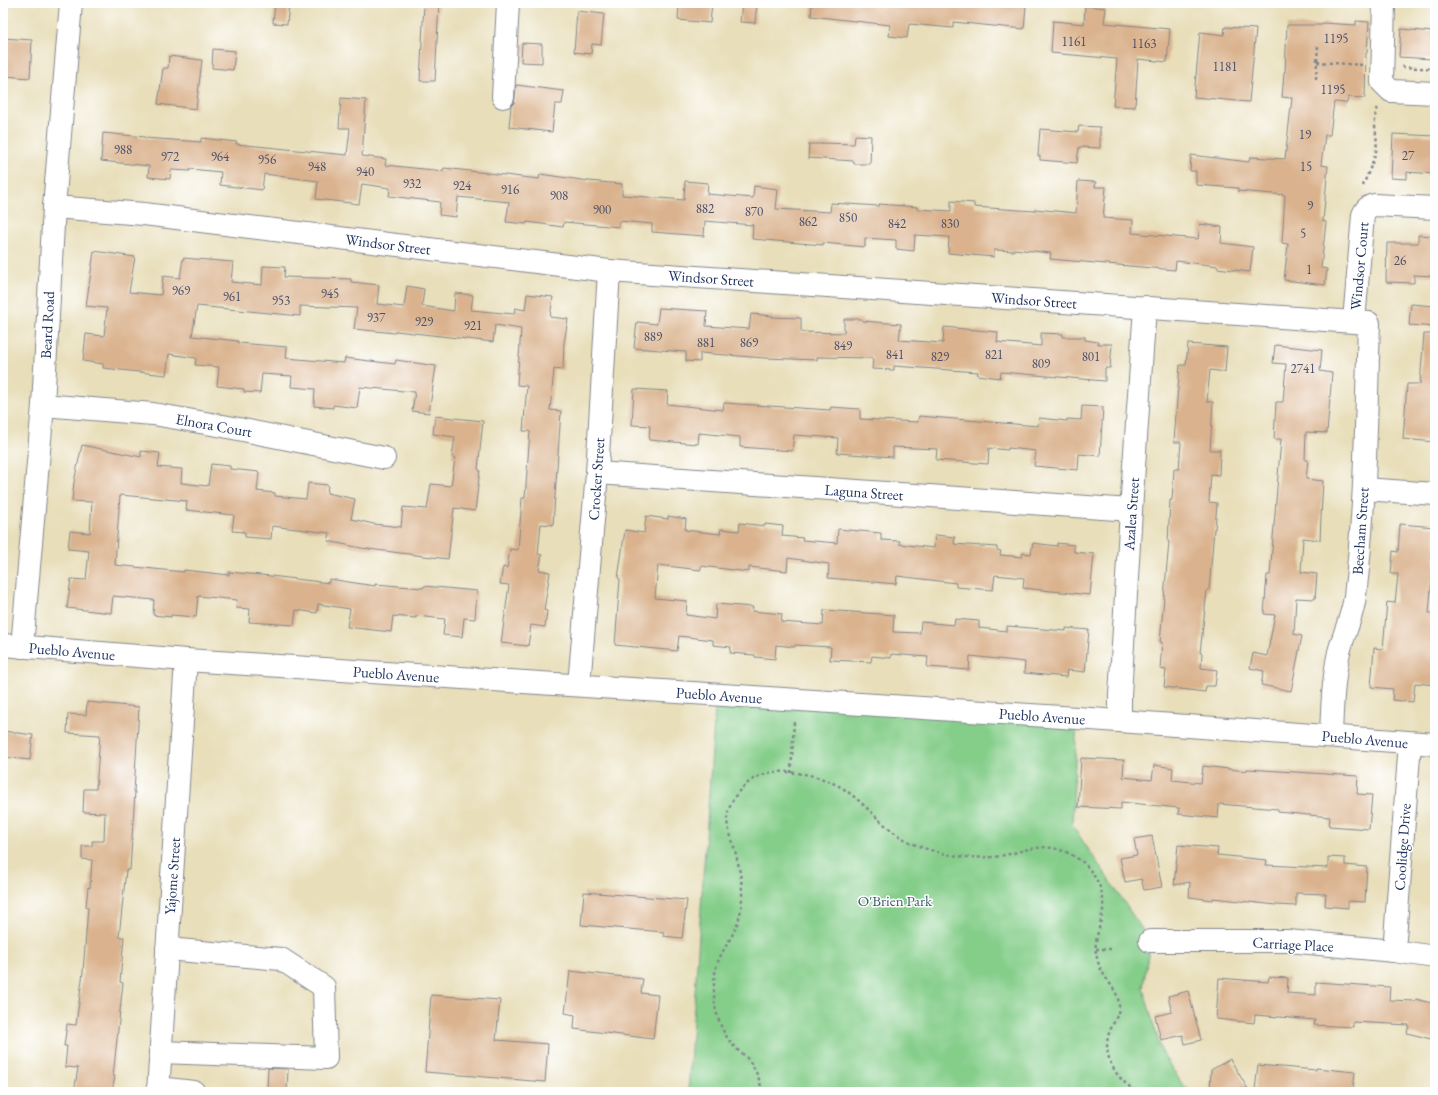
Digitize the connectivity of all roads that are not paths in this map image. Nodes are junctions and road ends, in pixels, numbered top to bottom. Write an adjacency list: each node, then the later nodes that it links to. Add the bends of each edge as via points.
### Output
1 (71, 3): 6 (street, Beard Road)
2 (508, 3): 5 (street)
3 (1384, 3): 4 (street, via 1382,82 1391,91)
4 (1435, 93)
5 (503, 97)
6 (54, 207): 8 (street, Windsor Street, via 152,215); 11 (street, Beard Road)
7 (1435, 208): 10 (street, Windsor Court, via 1374,205 1364,212)
8 (609, 271): 9 (street, Windsor Street); 13 (street, Crocker Street)
9 (1146, 307): 10 (street, Windsor Street); 16 (street, Azalea Street)
10 (1362, 322): 14 (street, Beecham Street)
11 (43, 405): 12 (street, Elnora Court, via 153,414); 17 (street, Beard Road)
12 (384, 458)
13 (598, 473): 16 (street, Laguna Street); 19 (street, Crocker Street)
14 (1364, 489): 15 (street); 21 (street, Beecham Street, via 1355,598 1339,652)
15 (1435, 494)
16 (1131, 510): 20 (street, Azalea Street)
17 (13, 646): 18 (street, Pueblo Avenue)
18 (186, 660): 19 (street, Pueblo Avenue); 25 (street, Yajome Street)
19 (579, 686): 20 (street, Pueblo Avenue)
20 (1120, 721): 21 (street, Pueblo Avenue)
21 (1331, 736): 22 (street, Pueblo Avenue)
22 (1410, 743): 23 (street, Pueblo Avenue); 26 (street, Coolidge Drive)
23 (1435, 744)
24 (1150, 941): 26 (street, Carriage Place, via 1288,941)
25 (167, 950): 28 (street, Yajome Street); 28 (street, via 280,959 324,987 326,1058)
26 (1394, 951): 27 (street, Carriage Place)
27 (1435, 957)
28 (160, 1052): 29 (street, Yajome Street)
29 (158, 1090): 30 (street)
30 (194, 1092)

